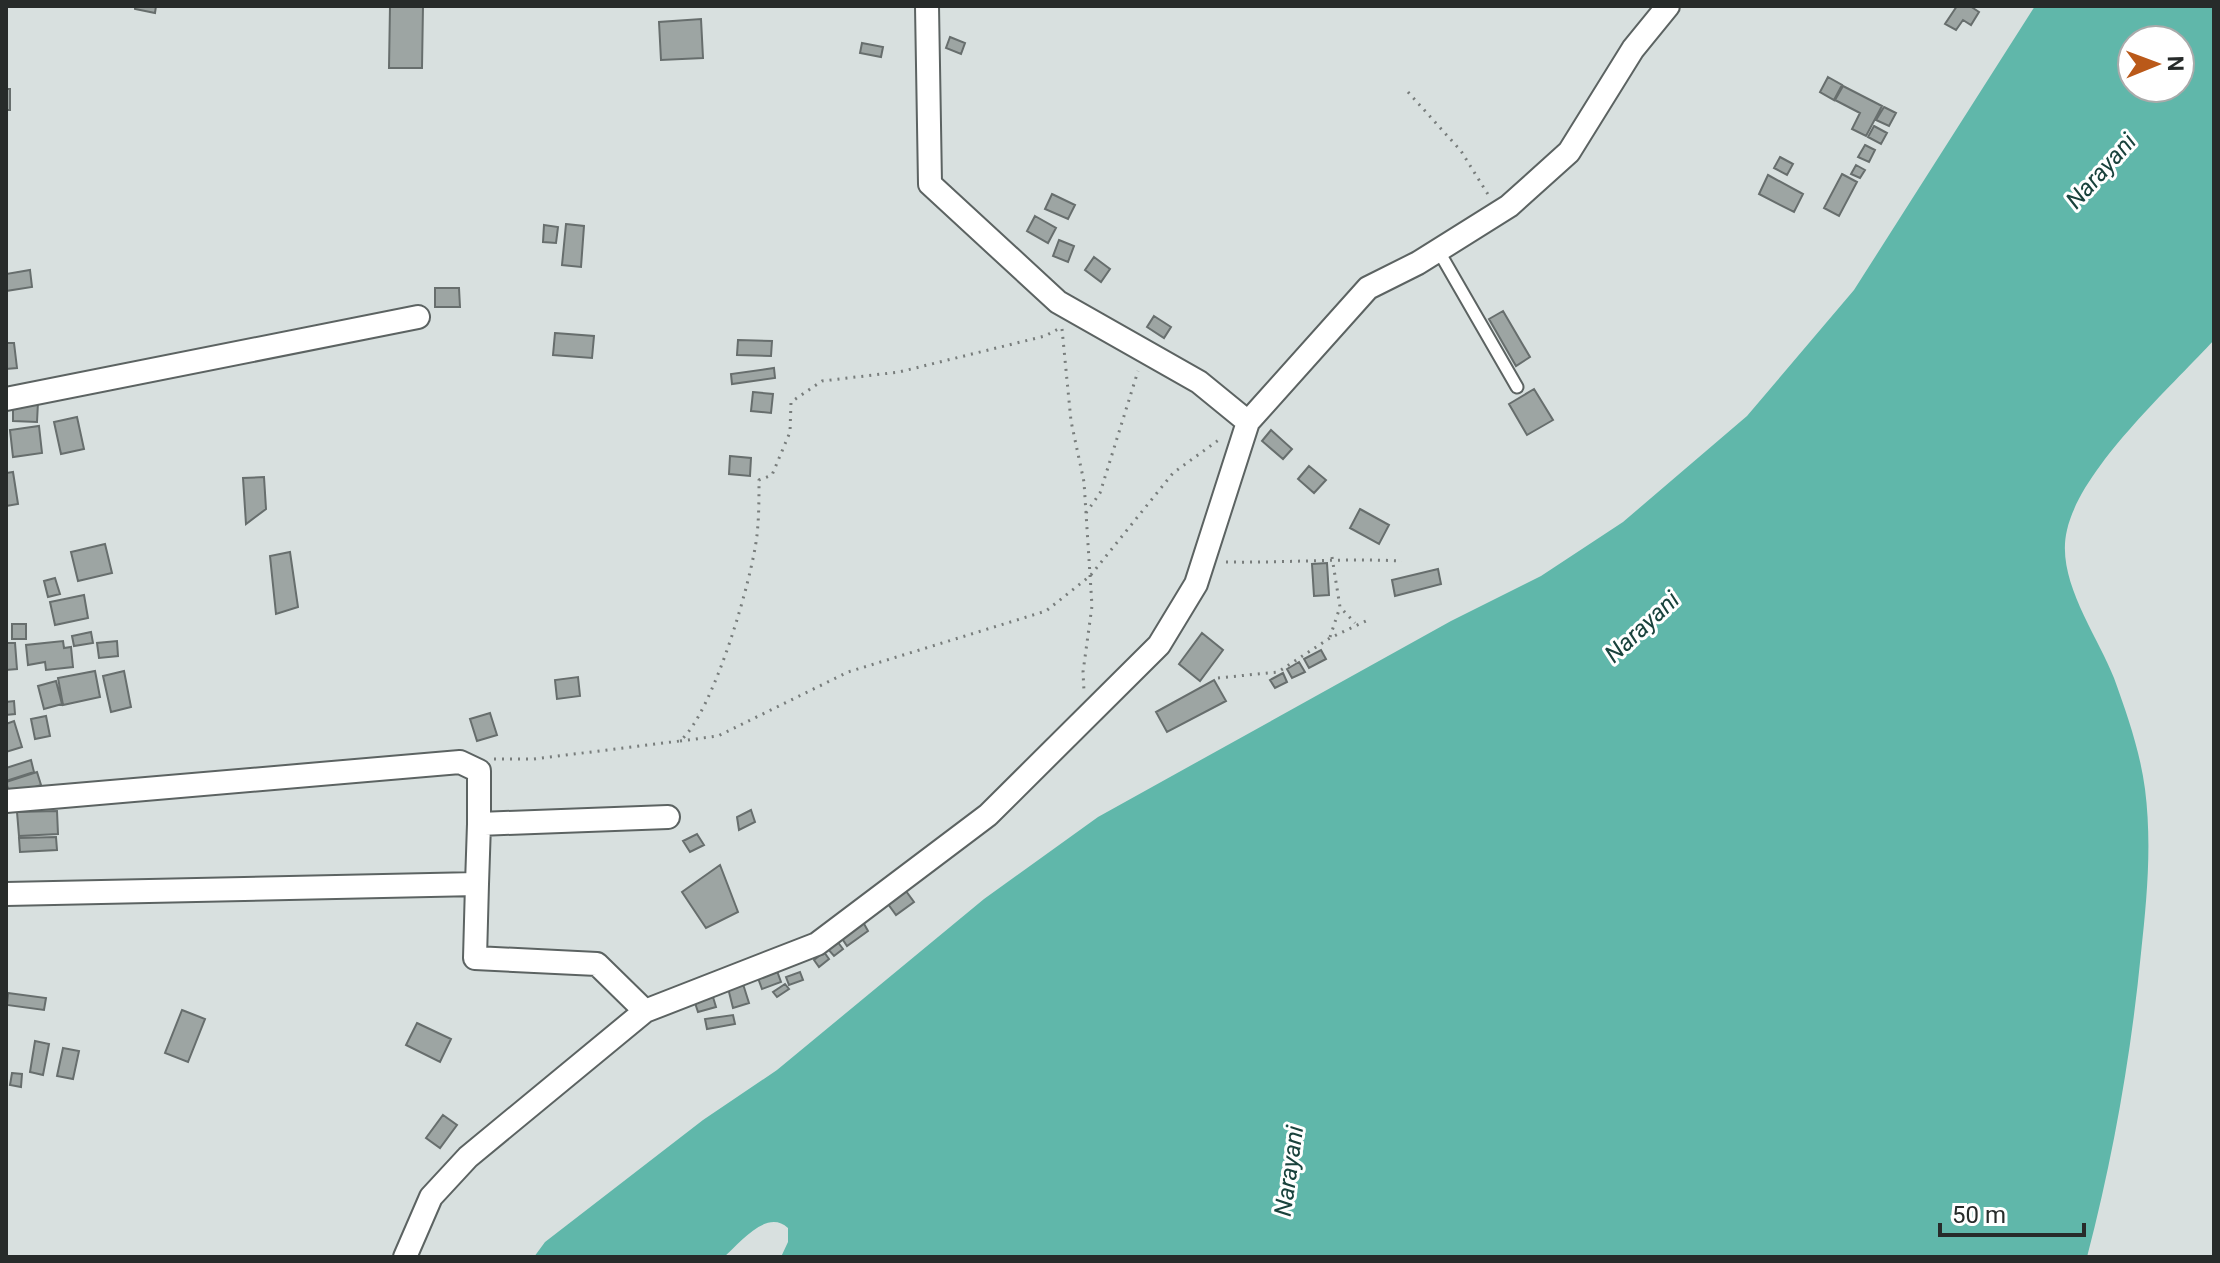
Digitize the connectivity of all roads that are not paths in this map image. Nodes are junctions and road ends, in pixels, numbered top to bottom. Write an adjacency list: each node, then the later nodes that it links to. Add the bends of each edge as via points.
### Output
1 (927, 6): 7 (street, via 930,184 1058,302 1199,382)
2 (1668, 6): 3 (street, via 1633,49 1569,152 1494,215)
3 (1438, 250): 5 (lane); 7 (street, via 1368,288)
4 (418, 317): 6 (street)
5 (1517, 387)
6 (6, 399)
7 (1248, 422): 13 (street, via 1196,584 1159,645 988,815 817,944)
8 (6, 801): 10 (street, via 460,762 479,771)
9 (668, 817): 10 (street)
10 (479, 824): 11 (street)
11 (477, 884): 12 (street); 13 (street, via 475,958 597,964)
12 (6, 894)
13 (645, 1011): 14 (street, via 468,1157 431,1197)
14 (405, 1257)

